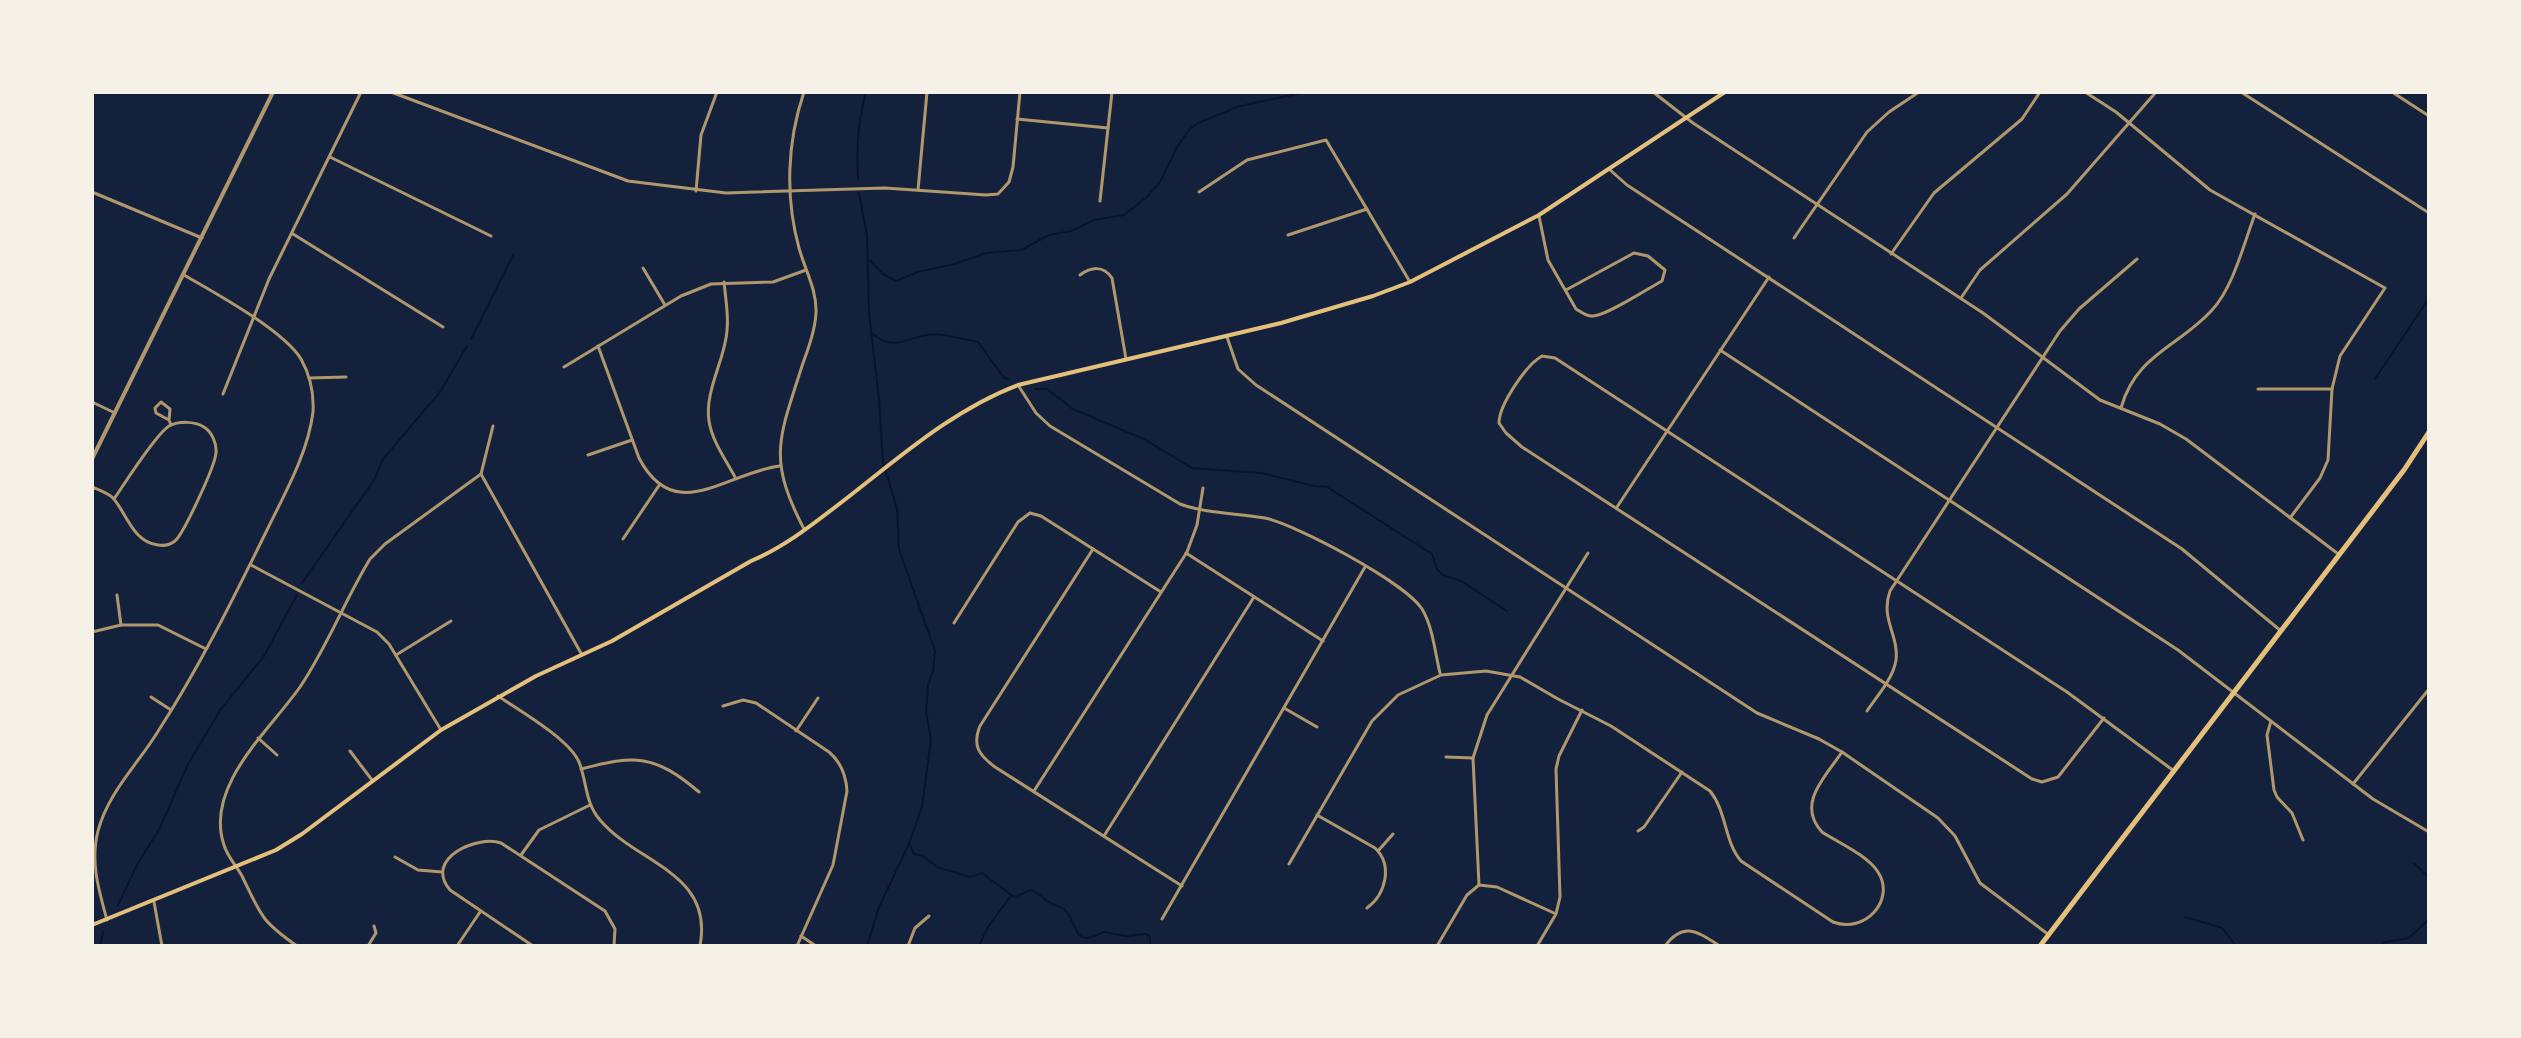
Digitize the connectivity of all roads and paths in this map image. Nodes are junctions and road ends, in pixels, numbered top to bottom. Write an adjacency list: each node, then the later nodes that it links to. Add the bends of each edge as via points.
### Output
1 (273, 92): 38 (street)
2 (361, 92): 22 (street)
3 (391, 92): 25 (street, via 612,177)
4 (717, 92): 25 (street, via 701,135)
5 (804, 92): 26 (street, via 791,140)
6 (927, 92): 24 (street)
7 (1020, 92): 19 (street)
8 (1112, 92): 21 (street)
9 (1653, 92): 18 (street)
10 (1725, 92): 18 (main road)
11 (1919, 92): 30 (street, via 1867,132)
12 (2040, 92): 40 (street, via 2022,119 1934,193)
13 (2085, 92): 20 (street)
14 (2156, 92): 20 (street)
15 (2241, 92): 32 (street)
16 (2392, 92): 17 (street)
17 (2429, 116)
18 (1686, 117): 23 (main road); 30 (street)
19 (1017, 119): 21 (street); 24 (street, via 1013,167 1004,190 986,195)
20 (2130, 124): 33 (street, via 2207,188); 50 (street, via 2067,194 1980,270)
21 (1108, 128): 29 (street)
22 (330, 157): 35 (street); 37 (street)
23 (1609, 169): 34 (main road); 46 (street)
24 (918, 190): 26 (street)
25 (696, 191): 26 (street)
26 (790, 191): 43 (street)
27 (92, 192): 38 (street)
28 (1199, 192): 31 (street, via 1247,160 1326,140)
29 (1100, 201)
30 (1817, 205): 39 (street); 40 (street)
31 (1367, 209): 36 (street); 48 (street)
32 (2429, 213)
33 (2255, 214): 64 (street, via 2385,288 2349,340); 67 (street, via 2220,300 2149,360)
34 (1539, 215): 48 (main road); 49 (street, via 1544,252)
35 (292, 234): 52 (street); 53 (street)
36 (1288, 235)
37 (491, 236)
38 (202, 238): 44 (street)
39 (1794, 238)
40 (1891, 254): 50 (street)
41 (2137, 259): 57 (street, via 2079,309)
42 (643, 268): 51 (street)
43 (806, 270): 47 (street, via 773,282); 77 (street, via 814,323 783,429)
44 (183, 274): 52 (street); 68 (street)
45 (1080, 275): 58 (street, via 1098,268 1112,278)
46 (1769, 277): 56 (street); 71 (street)
47 (724, 282): 51 (street); 79 (street, via 726,339 709,422)
48 (1410, 282): 54 (main road)
49 (1566, 290): 49 (street, via 1576,309 1595,316 1662,281 1665,270 1648,256 1634,253)
50 (1960, 299): 57 (street)
51 (665, 305): 55 (street)
52 (255, 320): 61 (street, via 292,347); 65 (street)
53 (443, 327)
54 (1227, 337): 58 (main road); 97 (street, via 1238,369 1256,385)
55 (598, 346): 59 (street); 74 (street)
56 (1720, 350): 72 (street); 84 (street)
57 (2044, 356): 67 (street, via 2089,393); 71 (street)
58 (1126, 360): 62 (main road)
59 (564, 367)
60 (346, 377): 61 (street)
61 (309, 378): 94 (street, via 313,400 308,435)
62 (1018, 385): 86 (street, via 1050,426 1163,495); 88 (main road, via 970,408)
63 (2258, 389): 64 (street)
64 (2332, 389): 87 (street, via 2326,467)
65 (223, 394)
66 (92, 402): 68 (street)
67 (2121, 408): 87 (street, via 2186,439)
68 (115, 413): 76 (street)
69 (170, 423): 69 (street, via 170,409 161,402 156,413); 83 (street); 83 (street, via 202,425 216,447 210,472 177,539 165,546 145,540)
70 (493, 426): 78 (street)
71 (1997, 427): 84 (street); 105 (street, via 2200,562)
72 (1668, 432): 85 (street); 85 (street, via 1551,356 1531,364 1503,405 1499,423 1506,433); 96 (street)
73 (2429, 432): 93 (main road)
74 (632, 440): 75 (street); 80 (street, via 644,467)
75 (588, 455)
76 (92, 459)
77 (780, 466): 79 (street); 88 (street)
78 (481, 474): 101 (street, via 378,550); 110 (street)
79 (735, 478): 80 (street, via 693,493)
80 (660, 484): 89 (street)
81 (92, 487): 83 (street)
82 (1203, 488): 86 (street)
83 (114, 499)
84 (1950, 500): 96 (street); 115 (street, via 2178,650)
85 (1617, 507): 113 (street)
86 (1199, 510): 91 (street); 95 (street, via 1282,523)
87 (2290, 518): 93 (street)
88 (804, 531): 110 (main road)
89 (623, 539)
90 (1093, 549): 98 (street); 103 (street, via 1036,513 1026,515); 140 (street, via 976,737 982,757)
91 (1186, 553): 98 (street); 100 (street)
92 (1588, 553): 97 (street)
93 (2339, 554): 105 (main road)
94 (250, 564): 101 (street); 108 (street)
95 (1365, 567): 107 (street); 112 (street, via 1419,605)
96 (1897, 581): 113 (street, via 1886,602 1896,659); 124 (street)
97 (1566, 588): 111 (street); 131 (street, via 1757,713)
98 (1161, 592): 140 (street)
99 (117, 595): 104 (street)
100 (1254, 597): 107 (street); 147 (street)
101 (341, 612): 109 (street, via 377,632); 129 (street, via 300,687)
102 (451, 621): 109 (street)
103 (954, 623)
104 (121, 625): 106 (street); 108 (street, via 158,625)
105 (2281, 631): 115 (main road)
106 (92, 632)
107 (1323, 641): 120 (street)
108 (206, 649): 121 (street)
109 (396, 655): 127 (street)
110 (582, 655): 116 (main road)
111 (1511, 674): 112 (street); 122 (street); 134 (street, via 1484,720)
112 (1441, 675): 143 (street, via 1386,705 1359,740)
113 (1885, 685): 123 (street); 124 (street, via 2038,782 2062,773)
114 (2429, 689): 139 (street)
115 (2233, 695): 125 (street); 136 (main road)
116 (498, 696): 127 (main road); 135 (street, via 569,748)
117 (151, 697): 121 (street)
118 (818, 698): 128 (street)
119 (723, 706): 128 (street, via 751,701)
120 (1284, 708): 126 (street); 157 (street)
121 (171, 710): 152 (street, via 108,805)
122 (1582, 710): 137 (street); 161 (street, via 1556,769)
123 (1867, 711)
124 (2104, 718): 136 (street)
125 (2271, 721): 139 (street); 148 (street, via 2267,737 2274,790 2292,813)
126 (1317, 727)
127 (441, 730): 138 (main road)
128 (796, 731): 168 (street, via 835,757 847,791 833,865)
129 (258, 738): 132 (street); 154 (street, via 233,778 222,814 221,836)
130 (350, 751): 138 (street)
131 (1842, 752): 137 (street, via 1810,802 1810,811 1816,826 1871,865 1882,880 1878,905 1866,920 1850,926 1833,922 1741,861 1710,791); 167 (street, via 1944,823 1980,883)
132 (277, 755)
133 (1446, 757): 134 (street)
134 (1473, 758): 156 (street)
135 (581, 769): 141 (street, via 638,759 656,764); 142 (street)
136 (2174, 771): 167 (main road)
137 (1682, 772): 144 (street)
138 (372, 780): 154 (main road, via 302,834)
139 (2353, 784): 145 (street)
140 (1034, 791): 147 (street)
141 (699, 792)
142 (590, 805): 150 (street, via 539,830); 175 (street, via 612,832 690,890 701,919)
143 (1317, 815): 149 (street); 153 (street)
144 (1638, 831)
145 (2429, 832)
146 (1393, 834): 149 (street)
147 (1104, 836): 157 (street)
148 (2303, 840)
149 (1378, 851): 159 (street, via 1385,866 1384,883)
150 (520, 856): 155 (street, via 501,843 485,841 451,855); 174 (street, via 605,911 615,929)
151 (395, 857): 155 (street, via 414,869)
152 (93, 860): 164 (street)
153 (1289, 864)
154 (235, 867): 158 (main road); 170 (street, via 263,919)
155 (442, 872): 160 (street, via 450,890)
156 (1479, 885): 161 (street, via 1497,887); 179 (street, via 1467,895)
157 (1182, 886): 163 (street)
158 (154, 902): 164 (main road); 169 (street)
159 (1367, 908)
160 (480, 912): 172 (street); 173 (street)
161 (1556, 914): 180 (street)
162 (929, 916): 178 (street, via 915,928)
163 (1162, 919)
164 (107, 920): 165 (main road)
165 (92, 925)
166 (374, 926): 171 (street)
167 (2049, 935): 183 (main road)
168 (801, 936): 176 (street); 177 (street)
169 (162, 946)
170 (297, 946)
171 (368, 946)
172 (457, 946)
173 (533, 946)
174 (614, 946)
175 (700, 946)
176 (797, 946)
177 (816, 946)
178 (908, 946)
179 (1437, 946)
180 (1537, 946)
181 (1665, 946): 182 (street, via 1673,936 1689,931)
182 (1720, 946)
183 (2040, 946)

